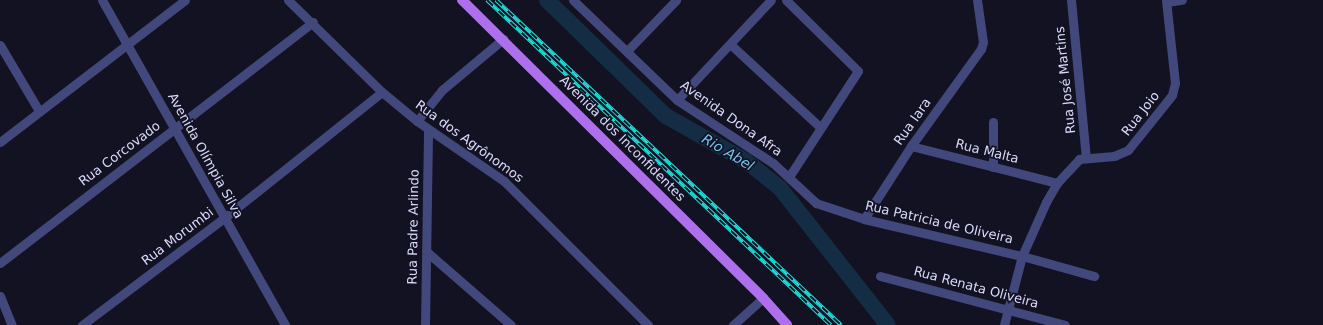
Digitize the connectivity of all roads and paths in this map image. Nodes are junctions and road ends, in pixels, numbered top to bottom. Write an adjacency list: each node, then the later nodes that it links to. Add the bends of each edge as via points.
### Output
1 (102, 0): 17 (street, Avenida Olímpia Silva)
2 (185, 0): 17 (street)
3 (288, 0): 13 (street, Rua dos Agrônomos)
4 (462, 0): 14 (main road, Avenida dos Inconfidentes)
5 (676, 0): 18 (street)
6 (771, 0): 15 (street)
7 (786, 0): 24 (street, via 858,71)
8 (977, 0): 28 (street, Rua Iara, via 983,42 977,56)
9 (1071, 0): 29 (street, Rua José Martins)
10 (1182, 0): 11 (street)
11 (1167, 1): 29 (street, Rua Joio, via 1175,83 1172,95 1128,150 1114,156)
12 (578, 2): 18 (street, Avenida Dona Afra)
13 (313, 22): 19 (street, Rua dos Agrônomos); 25 (street, Rua Corcovado)
14 (502, 39): 22 (street, via 453,79); 41 (main road, Avenida dos Inconfidentes)
15 (730, 44): 20 (street); 24 (street)
16 (0, 45): 21 (street)
17 (127, 45): 21 (street); 25 (street, Avenida Olímpia Silva)
18 (627, 51): 20 (street, Avenida Dona Afra)
19 (382, 92): 22 (street, Rua dos Agrônomos); 33 (street, Rua Morumbi)
20 (677, 100): 31 (street, Avenida Dona Afra, via 719,130 758,152)
21 (39, 111): 27 (street)
22 (417, 121): 26 (street, Rua dos Agrônomos)
23 (993, 122): 30 (street)
24 (820, 127): 31 (street)
25 (174, 129): 33 (street, Avenida Olímpia Silva); 37 (street, Rua Corcovado)
26 (428, 129): 35 (street, Rua Padre Arlindo); 48 (street, Rua dos Agrônomos, via 504,181)
27 (0, 142)
28 (911, 146): 30 (street, Rua Malta); 34 (street, Rua Iara)
29 (1086, 158): 32 (street, via 1075,162)
30 (993, 167): 32 (street, Rua Malta)
31 (789, 177): 34 (street, Rua Patricia de Oliveira, via 816,203)
32 (1057, 183): 36 (street)
33 (224, 218): 44 (street, Rua Morumbi); 45 (street, Avenida Olímpia Silva)
34 (864, 219): 36 (street, Rua Patricia de Oliveira)
35 (427, 252): 46 (street, Rua Padre Arlindo); 47 (street)
36 (1022, 256): 39 (street, Rua Patricia de Oliveira); 42 (street)
37 (0, 263)
38 (880, 276): 42 (street, Rua Renata Oliveira)
39 (1094, 276)
40 (0, 296): 43 (street)
41 (763, 298): 49 (street); 50 (main road, Avenida dos Inconfidentes)
42 (1007, 310): 51 (street); 52 (street, Rua Renata Oliveira)
43 (12, 325)
44 (82, 325)
45 (285, 325)
46 (425, 325)
47 (511, 325)
48 (648, 325)
49 (733, 325)
50 (787, 325)
51 (1004, 325)
52 (1065, 325)

